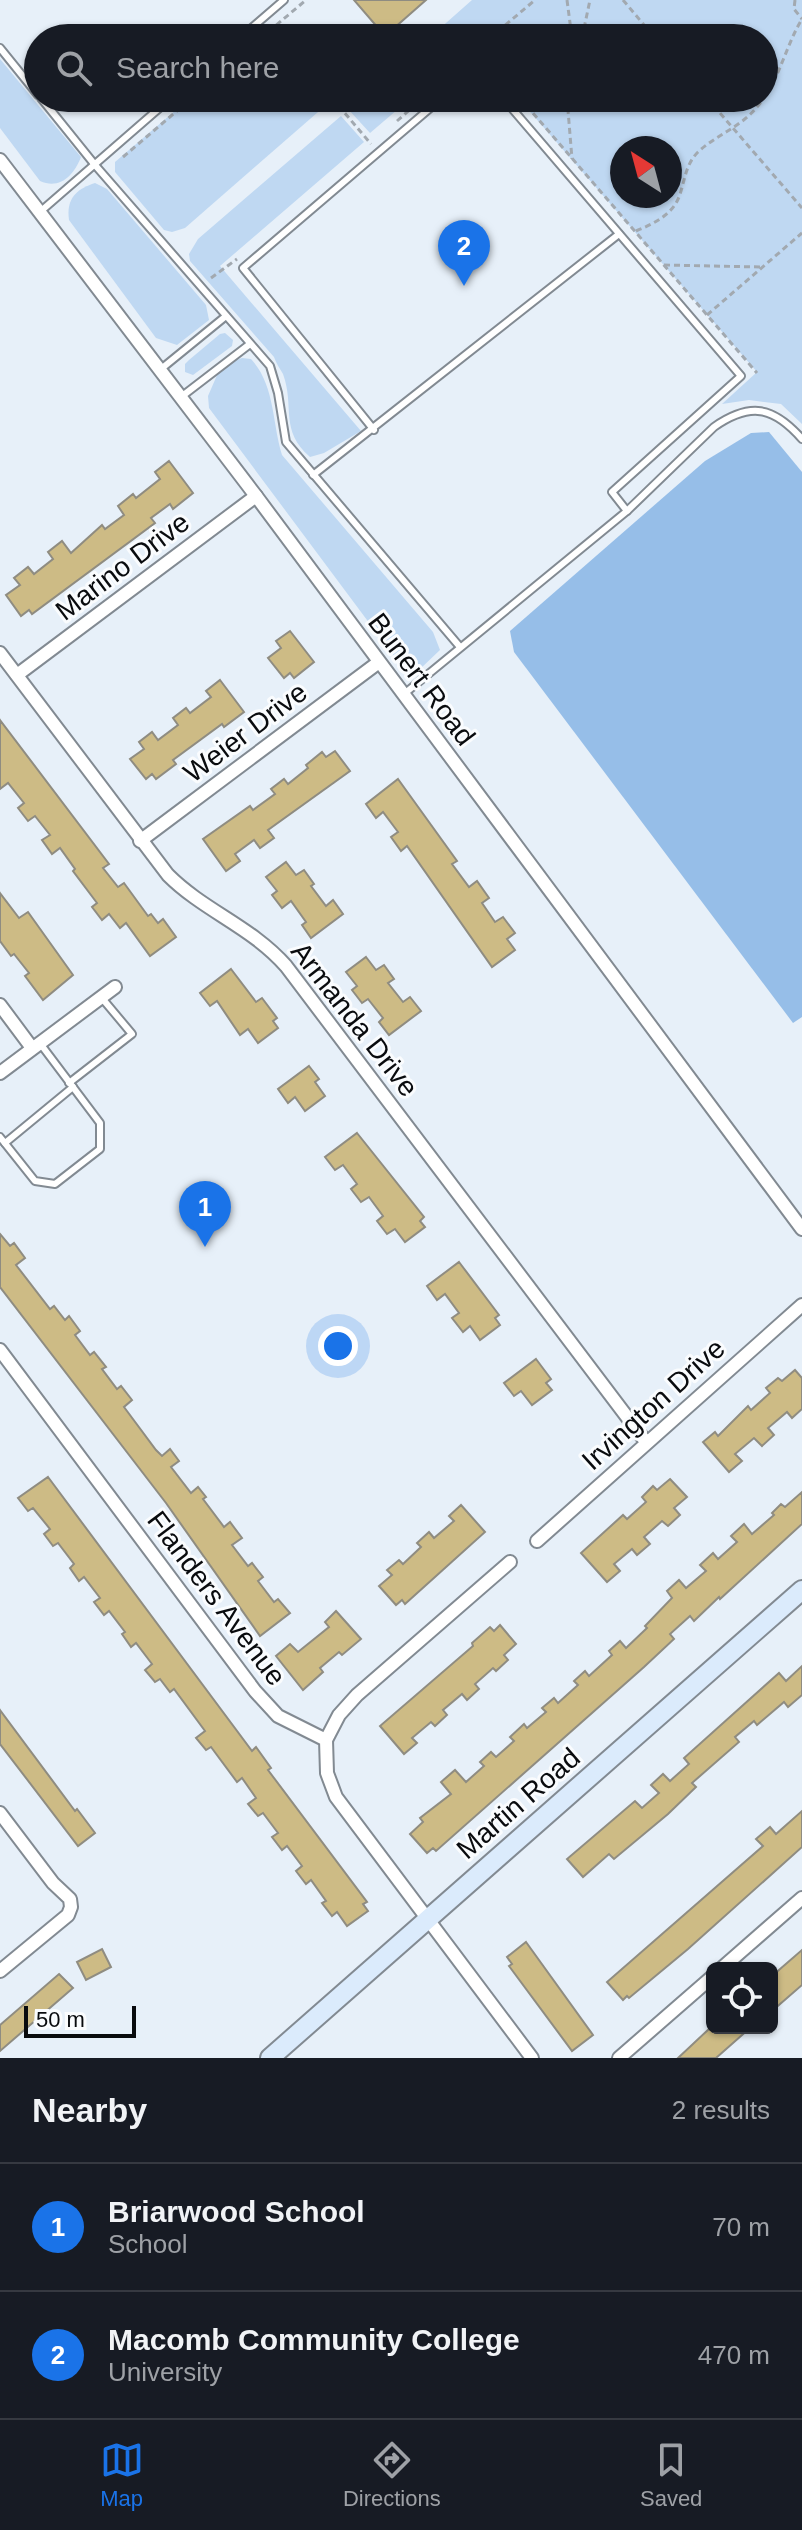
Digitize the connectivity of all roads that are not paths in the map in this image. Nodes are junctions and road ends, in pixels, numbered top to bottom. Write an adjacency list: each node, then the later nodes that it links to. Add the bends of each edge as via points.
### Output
1 (284, 0): 2 (lane)
2 (256, 24)
3 (0, 48): 4 (lane)
4 (24, 78)
5 (52, 112): 10 (lane)
6 (155, 112): 10 (lane)
7 (426, 112): 17 (lane, via 243,268)
8 (515, 112): 12 (lane)
9 (0, 160): 11 (street, Bunert Road)
10 (95, 165): 11 (lane); 13 (lane)
11 (40, 212): 15 (street, Bunert Road)
12 (619, 234): 17 (lane); 21 (lane, via 741,376 612,492)
13 (226, 316): 14 (lane); 15 (lane)
14 (250, 344): 16 (lane); 19 (lane, via 270,366 286,442)
15 (160, 370): 16 (street, Bunert Road)
16 (181, 397): 20 (street, Bunert Road)
17 (374, 430): 19 (lane)
18 (802, 439): 21 (lane, via 775,414 735,413)
19 (313, 475): 22 (lane)
20 (256, 496): 24 (street, Bunert Road); 25 (street, Marino Drive)
21 (627, 511): 22 (lane)
22 (460, 647): 26 (lane)
23 (0, 653): 25 (street, Armanda Drive)
24 (379, 662): 26 (street, Bunert Road); 27 (street, Weier Drive)
25 (17, 675): 27 (street, Armanda Drive)
26 (403, 694): 35 (street, Bunert Road)
27 (140, 841): 38 (street, Armanda Drive, via 183,890 251,933 286,966)
28 (115, 987): 29 (street)
29 (101, 997): 31 (street); 33 (lane, via 132,1034)
30 (0, 1005): 31 (street)
31 (36, 1045): 32 (street); 33 (lane)
32 (0, 1073)
33 (71, 1085): 34 (lane); 34 (lane, via 100,1123 100,1149 55,1184 35,1181)
34 (2, 1140)
35 (802, 1229)
36 (802, 1305): 38 (street, Irvington Drive)
37 (0, 1350): 42 (street, Flanders Avenue, via 255,1691 278,1716)
38 (646, 1442): 39 (street, Irvington Drive)
39 (537, 1541)
40 (510, 1562): 42 (street, via 357,1695)
41 (802, 1590): 45 (street, Martin Road)
42 (326, 1740): 45 (street, via 327,1773 336,1797)
43 (0, 1813): 47 (street, via 70,1899 71,1907)
44 (802, 1898): 46 (street)
45 (428, 1920): 49 (street, Martin Road); 50 (street)
46 (729, 1962)
47 (0, 1971)
48 (706, 1982): 51 (street)
49 (270, 2058)
50 (532, 2058)
51 (619, 2058)

